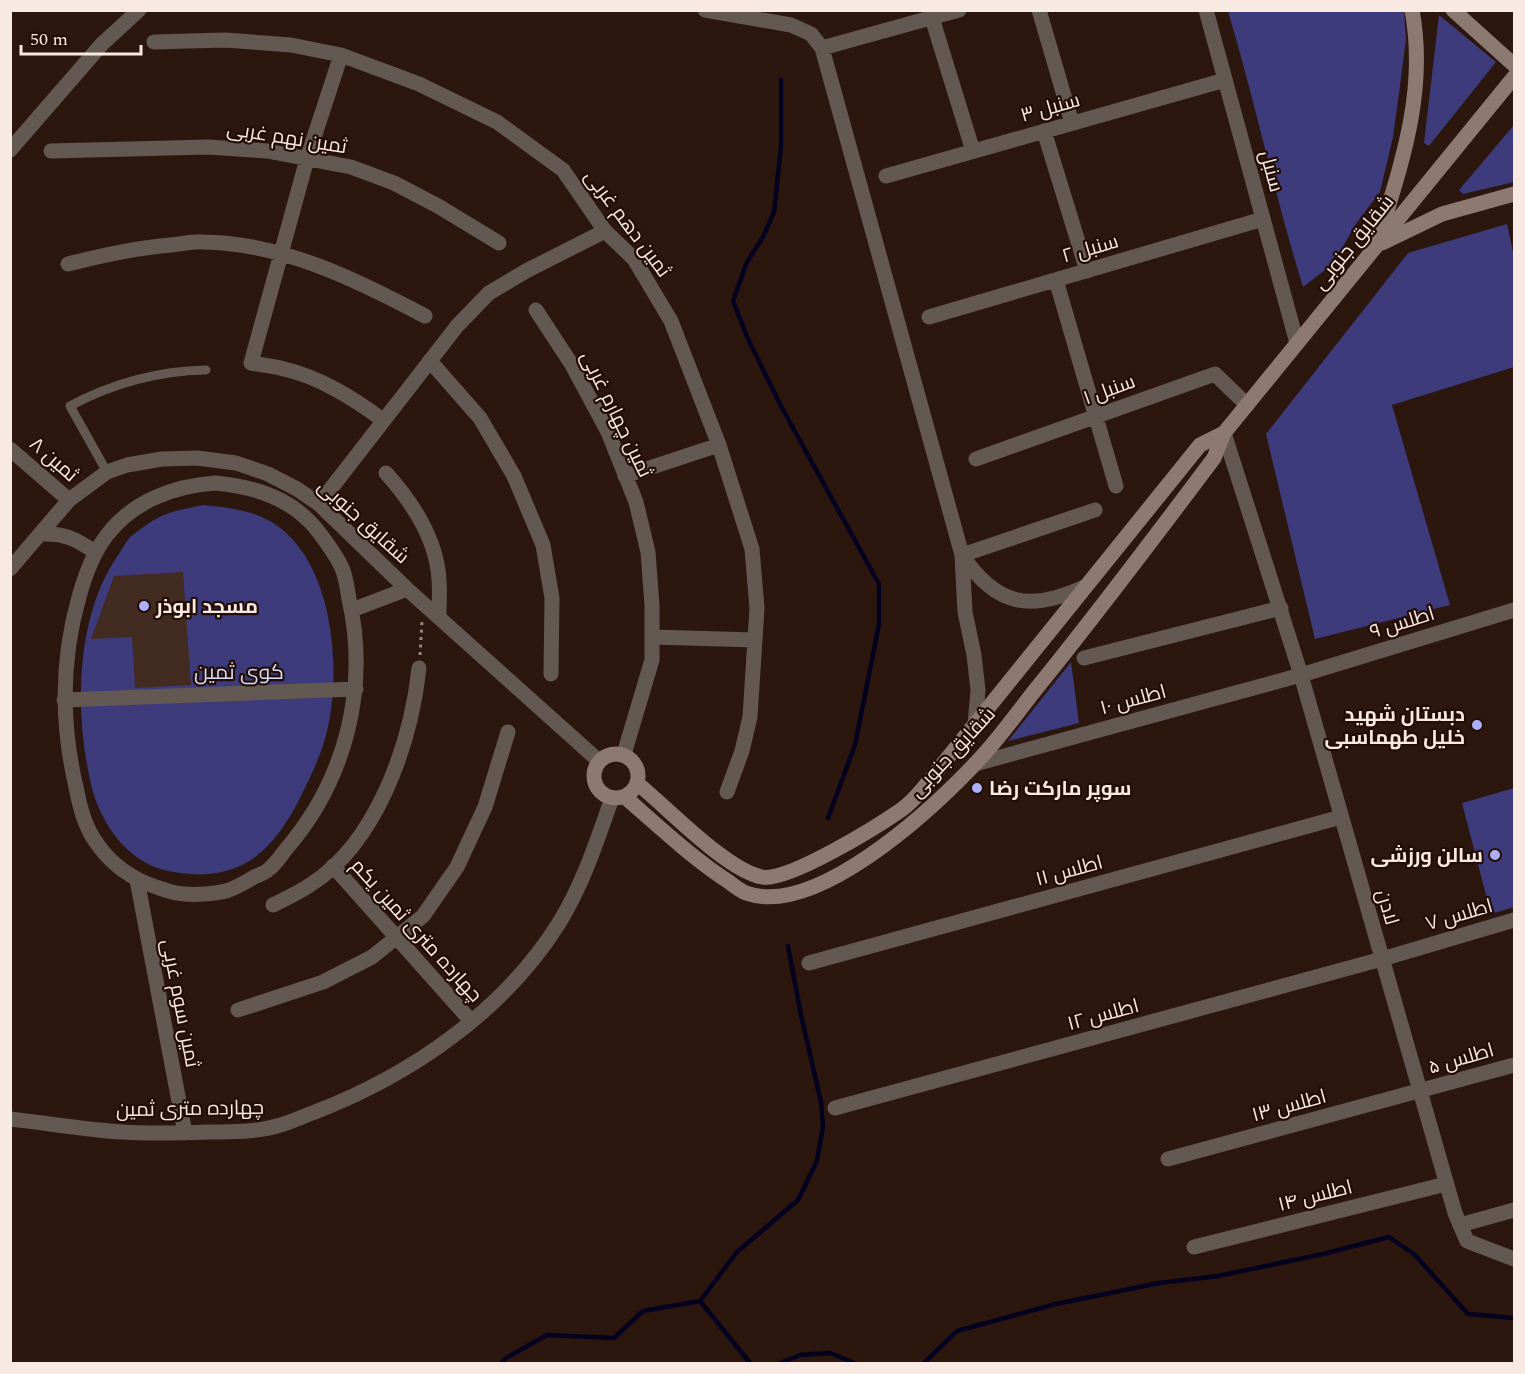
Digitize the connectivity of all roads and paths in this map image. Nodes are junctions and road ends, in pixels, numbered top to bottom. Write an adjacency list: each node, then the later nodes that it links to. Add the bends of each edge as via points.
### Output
1 (139, 10): 17 (street, via 102,44)
2 (705, 10): 10 (street, via 791,24 811,34)
3 (958, 10): 8 (street)
4 (1039, 10): 15 (street)
5 (1206, 10): 14 (street, سنبل)
6 (1412, 10): 26 (main road, via 1417,35 1417,83 1408,142)
7 (1453, 10): 12 (main road)
8 (932, 18): 10 (street); 19 (street)
9 (154, 42): 11 (street, ثمین دهم غربی, via 225,40 291,45)
10 (822, 48): 53 (street)
11 (341, 55): 20 (street); 24 (street, ثمین دهم غربی, via 419,84 497,122 563,170)
12 (1515, 65)
13 (1515, 77): 26 (main road, شقایق جنوبی)
14 (1225, 80): 15 (street, سنبل ۳); 23 (street, سنبل)
15 (1072, 123): 16 (street, سنبل ۳)
16 (1044, 131): 19 (street, سنبل ۳); 29 (street)
17 (10, 150)
18 (51, 151): 20 (street, ثمین نهم غربی, via 208,147 267,151)
19 (974, 151): 21 (street, سنبل ۳)
20 (307, 159): 25 (street, ثمین نهم غربی, via 351,167 394,183); 27 (street)
21 (886, 176)
22 (1515, 194): 26 (main road, via 1442,214)
23 (1263, 219): 29 (street, سنبل ۲); 34 (street, سنبل)
24 (605, 231): 35 (street, via 489,293); 41 (street, ثمین دهم غربی, via 634,259 671,321)
25 (499, 243)
26 (1377, 246): 34 (main road, شقایق جنوبی)
27 (280, 254): 28 (street, via 202,242 107,253); 32 (street, via 331,270); 39 (street, via 251,363 286,369 321,383)
28 (69, 264)
29 (1087, 271): 30 (street, سنبل ۲)
30 (1056, 280): 33 (street, سنبل ۲); 38 (street)
31 (536, 310): 46 (street, ثمین چهارم غربی, via 572,365 608,432)
32 (425, 316)
33 (929, 317)
34 (1297, 344): 37 (main road, شقایق جنوبی)
35 (430, 361): 39 (street); 66 (street, via 480,418 514,476 543,545 552,598)
36 (206, 370): 44 (lane, via 150,375 118,384 70,406)
37 (1247, 405): 38 (street, سنبل ۱, via 1215,374); 40 (main road, شقایق جنوبی)
38 (1094, 417): 43 (street, سنبل ۱); 47 (street)
39 (383, 420): 49 (street)
40 (1224, 433): 55 (main road, شقایق جنوبی, via 1200,445); 58 (street, لادن); 74 (main road, شقایق جنوبی, via 1214,458 1079,636)
41 (719, 445): 46 (street); 63 (street, ثمین دهم غربی, via 752,549 757,608)
42 (10, 449): 48 (street, ثمین ۸)
43 (976, 459)
44 (107, 472): 48 (street, شقایق جنوبی); 49 (street, شقایق جنوبی, via 162,459 236,463 268,474)
45 (386, 473): 61 (street, via 416,513 431,542 439,578)
46 (625, 476): 62 (street, ثمین چهارم غربی, via 648,552)
47 (1116, 486)
48 (69, 500): 51 (street, شقایق جنوبی)
49 (318, 504): 56 (street, شقایق جنوبی)
50 (1095, 510): 53 (street)
51 (41, 534): 52 (street, via 59,533); 54 (street, شقایق جنوبی)
52 (95, 552): 59 (street, via 132,510 162,493 215,483 246,488 276,498 310,521 342,567); 69 (street, via 73,619)
53 (962, 555): 55 (street, via 977,577 995,591 1020,601 1042,602); 70 (street, via 965,612 978,690)
54 (10, 570)
55 (1084, 587): 70 (main road, شقایق جنوبی)
56 (407, 589): 57 (street, شقایق جنوبی); 59 (street)
57 (424, 604): 61 (street, شقایق جنوبی); 65 (path)
58 (1281, 608): 64 (street); 67 (street, لادن)
59 (352, 610): 68 (street, via 357,649)
60 (1515, 610): 67 (street, اطلس ۹)
61 (439, 617): 73 (street, شقایق جنوبی)
62 (652, 637): 63 (street); 72 (street, ثمین چهارم غربی, via 652,660)
63 (755, 640): 76 (street, ثمین دهم غربی, via 750,717)
64 (1084, 658)
65 (418, 669): 79 (street, via 415,700 391,780 357,842)
66 (551, 674)
67 (1301, 675): 74 (street, اطلس ۱۰); 78 (street, لادن)
68 (356, 689): 69 (street); 80 (street, via 350,728 338,766 299,835 269,870 227,891 181,895)
69 (64, 700): 80 (street, via 69,760 84,820 115,865)
70 (975, 725): 75 (main road, شقایق جنوبی, via 903,809 811,863 771,877 761,877 733,864)
71 (508, 732): 83 (street, via 485,807 457,867 423,916)
72 (624, 754): 73 (main road, via 610,754); 75 (main road, via 637,766)
73 (599, 761): 77 (main road, via 595,784 602,793)
74 (975, 764): 77 (main road, شقایق جنوبی, via 915,822 861,863 788,896 745,893)
75 (638, 784): 77 (main road, via 633,792)
76 (727, 792)
77 (619, 797): 87 (street, چهارده متری ثمین, via 579,886 538,955)
78 (1341, 817): 84 (street, لادن); 85 (street, اطلس ۱۱)
79 (333, 866): 81 (street, via 311,885); 83 (street, چهارده متری ثمین یکم)
80 (137, 880): 92 (street, ثمین سوم غربی)
81 (273, 905)
82 (1515, 920): 84 (street, اطلس ۷)
83 (396, 938): 86 (street, via 372,957 323,982); 87 (street, چهارده متری ثمین یکم)
84 (1382, 959): 89 (street, لادن); 90 (street, اطلس ۱۲)
85 (809, 963)
86 (238, 1010)
87 (471, 1021): 92 (street, چهارده متری ثمین, via 420,1059 350,1098 276,1127)
88 (1515, 1065): 89 (street, اطلس ۵)
89 (1420, 1092): 93 (street, اطلس ۱۳); 94 (street, لادن)
90 (835, 1108)
91 (10, 1119): 92 (street, چهارده متری ثمین, via 122,1132)
92 (185, 1133)
93 (1168, 1159)
94 (1446, 1184): 96 (street, لادن); 97 (street, اطلس ۱۴)
95 (1515, 1210): 96 (street)
96 (1460, 1225): 98 (street, لادن, via 1467,1241)
97 (1194, 1247)
98 (1515, 1259)

